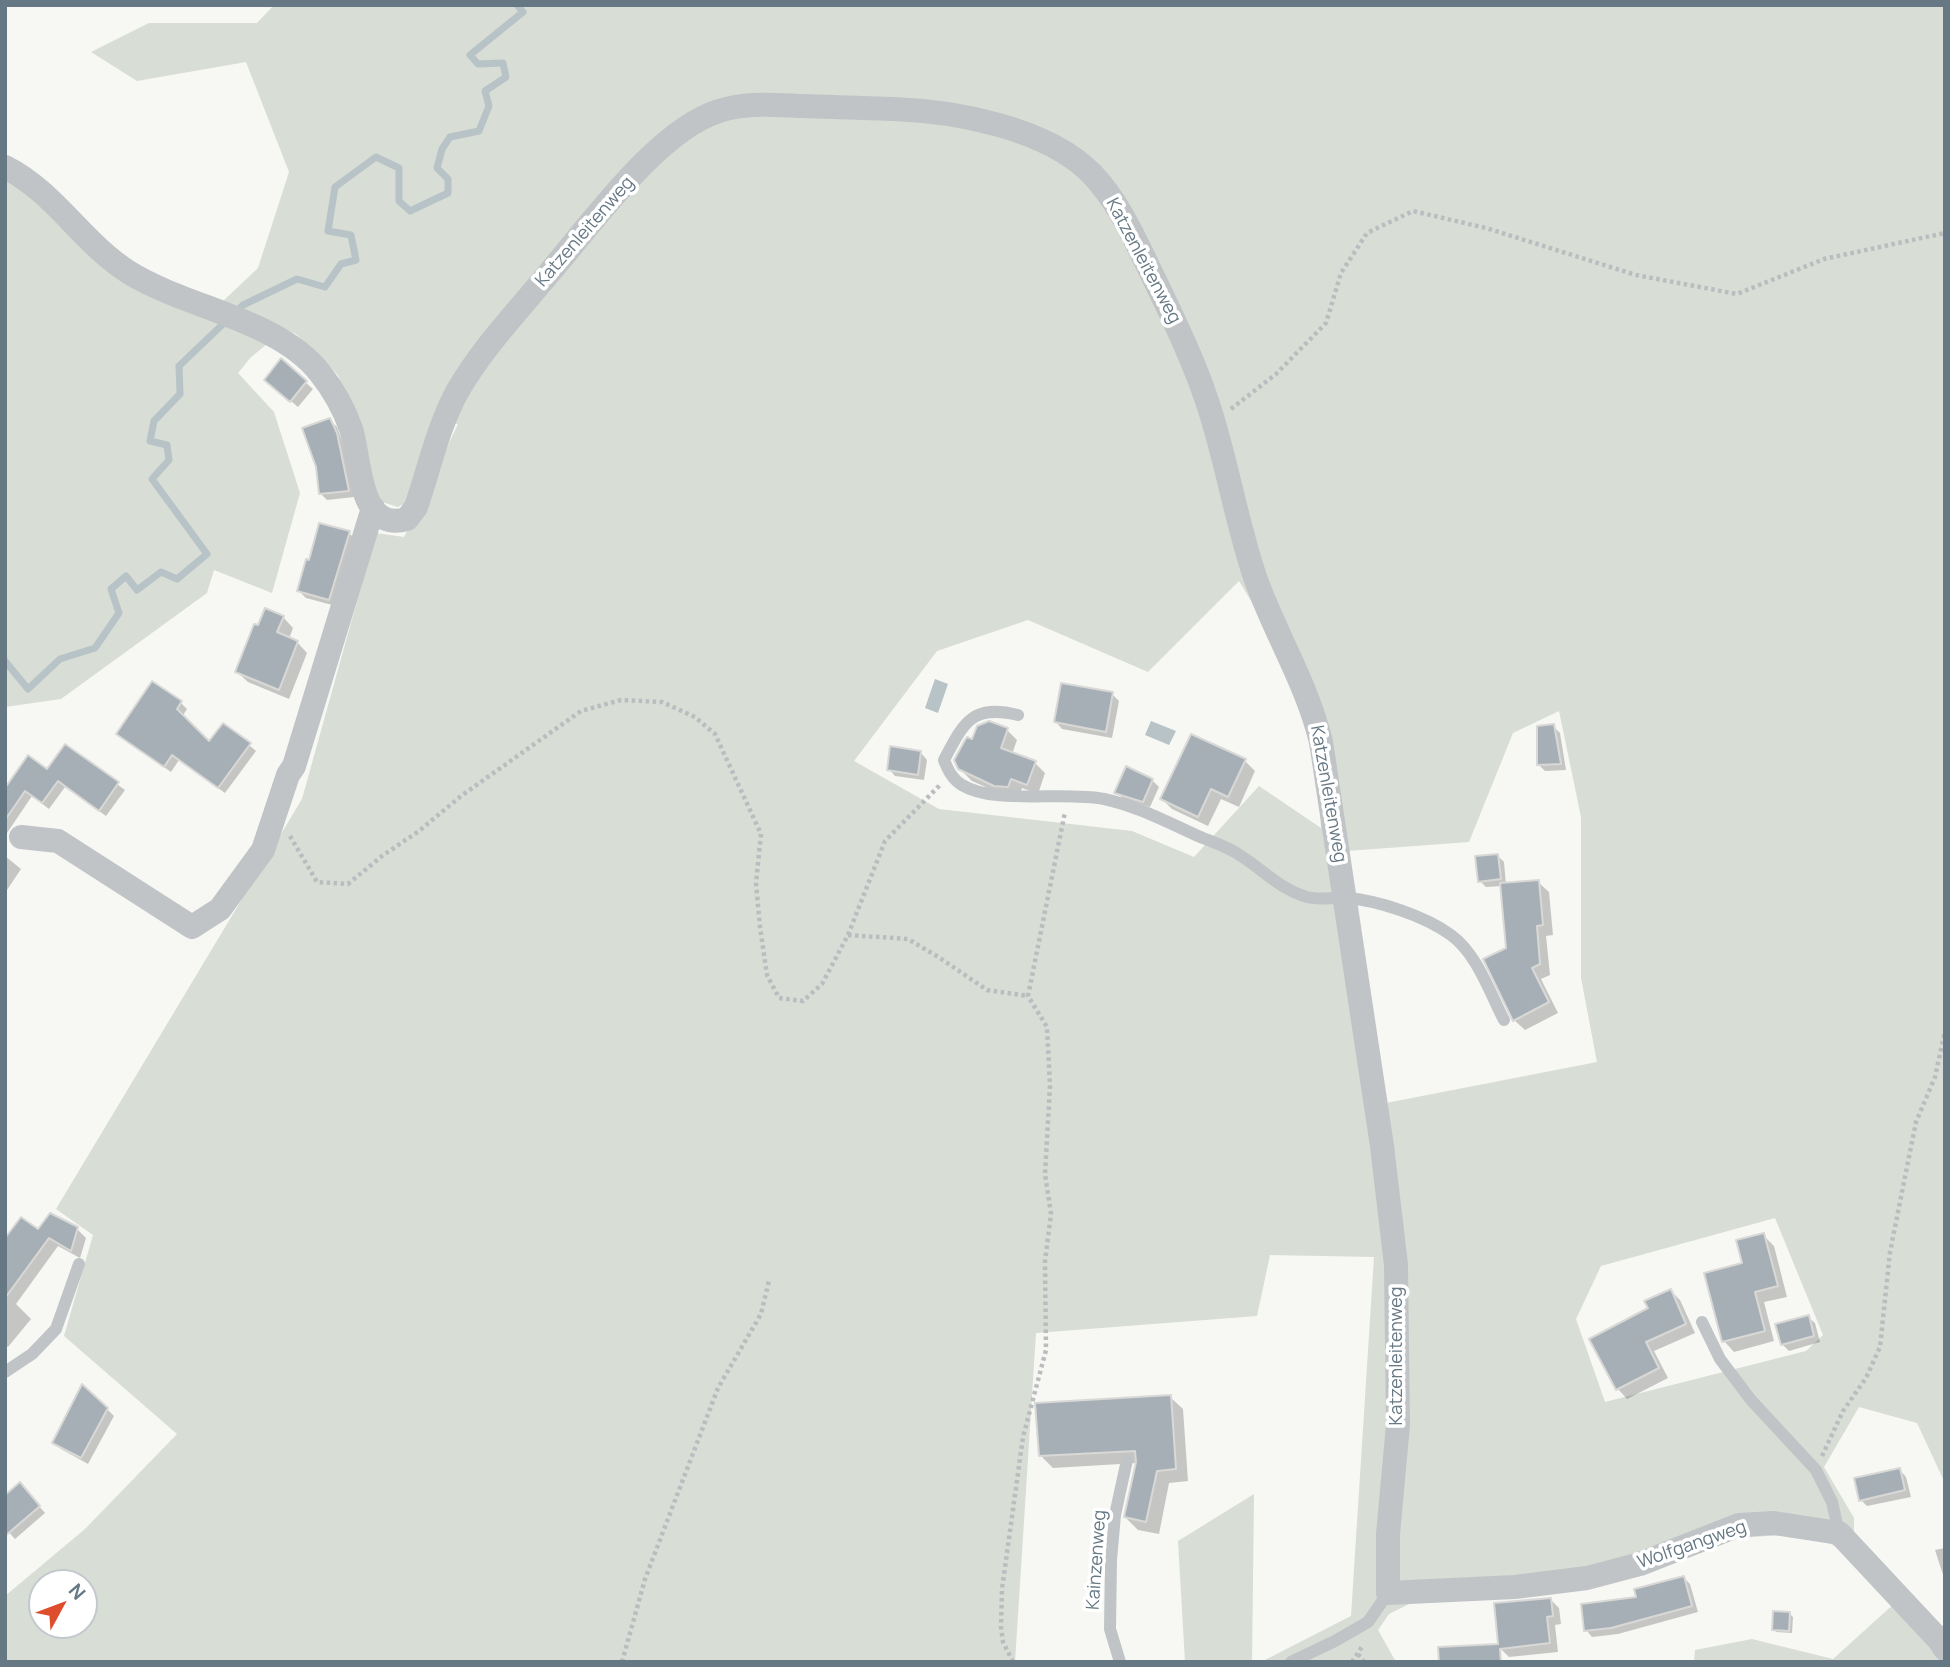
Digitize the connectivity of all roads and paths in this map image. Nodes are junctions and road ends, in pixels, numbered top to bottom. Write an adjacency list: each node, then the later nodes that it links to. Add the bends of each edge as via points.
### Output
1 (5, 167): 4 (street, via 42,192 117,264 178,297 274,336 313,364 351,429 362,484)
2 (1945, 233): 3 (path, via 1824,259 1737,294 1636,275 1486,228 1413,211 1367,233 1341,274 1326,323 1276,374)
3 (1213, 423): 4 (street, Katzenleitenweg, via 1196,369 1135,239 1105,188 1068,154 1029,136 954,115 912,109 737,107 696,121 649,159 491,344 455,397 412,514 394,521); 10 (street, Katzenleitenweg, via 1255,576 1314,713)
4 (373, 508): 8 (street, via 297,757)
5 (1018, 715): 6 (lane, via 999,710 979,713 959,731 944,760)
6 (950, 775): 7 (lane, via 972,790 987,793); 11 (path, via 885,841)
7 (1068, 795): 10 (lane, via 1128,805 1240,854 1280,885 1306,897); 12 (path)
8 (276, 811): 9 (street, via 256,860 220,909 192,926 58,841); 11 (path, via 317,882 348,884 581,711 621,700 662,702 695,717 715,734 761,834 756,883 760,927 767,975 779,998 803,1001 822,984)
9 (21, 837)
10 (1346, 898): 13 (lane, via 1399,911 1448,933 1475,963); 22 (street, Katzenleitenweg, via 1396,1265 1398,1425 1388,1534)
11 (848, 935): 12 (path, via 908,939 987,990)
12 (1028, 996): 25 (path, via 1047,1027 1050,1086 1045,1174 1051,1214 1045,1261 1046,1350 1023,1437 1002,1589 1000,1627)
13 (1504, 1020)
14 (1945, 1031): 20 (path, via 1916,1122 1890,1252 1880,1347)
15 (79, 1264): 18 (lane, via 56,1329 32,1354)
16 (769, 1281): 24 (path, via 761,1314 718,1388 645,1579)
17 (1702, 1322): 20 (lane, via 1727,1369)
18 (5, 1372)
19 (1126, 1460): 26 (lane, Kainzenweg, via 1111,1559 1110,1629)
20 (1816, 1470): 21 (lane, via 1832,1502)
21 (1839, 1533): 22 (street, Wolfgangweg, via 1774,1523 1740,1525 1640,1564 1587,1577 1515,1587); 23 (street)
22 (1388, 1593): 27 (lane, via 1368,1622)
23 (1945, 1649)
24 (622, 1662)
25 (1013, 1662)
26 (1120, 1662)
27 (1291, 1662)
28 (1352, 1662): 29 (path, via 1358,1654)
29 (1364, 1662)

